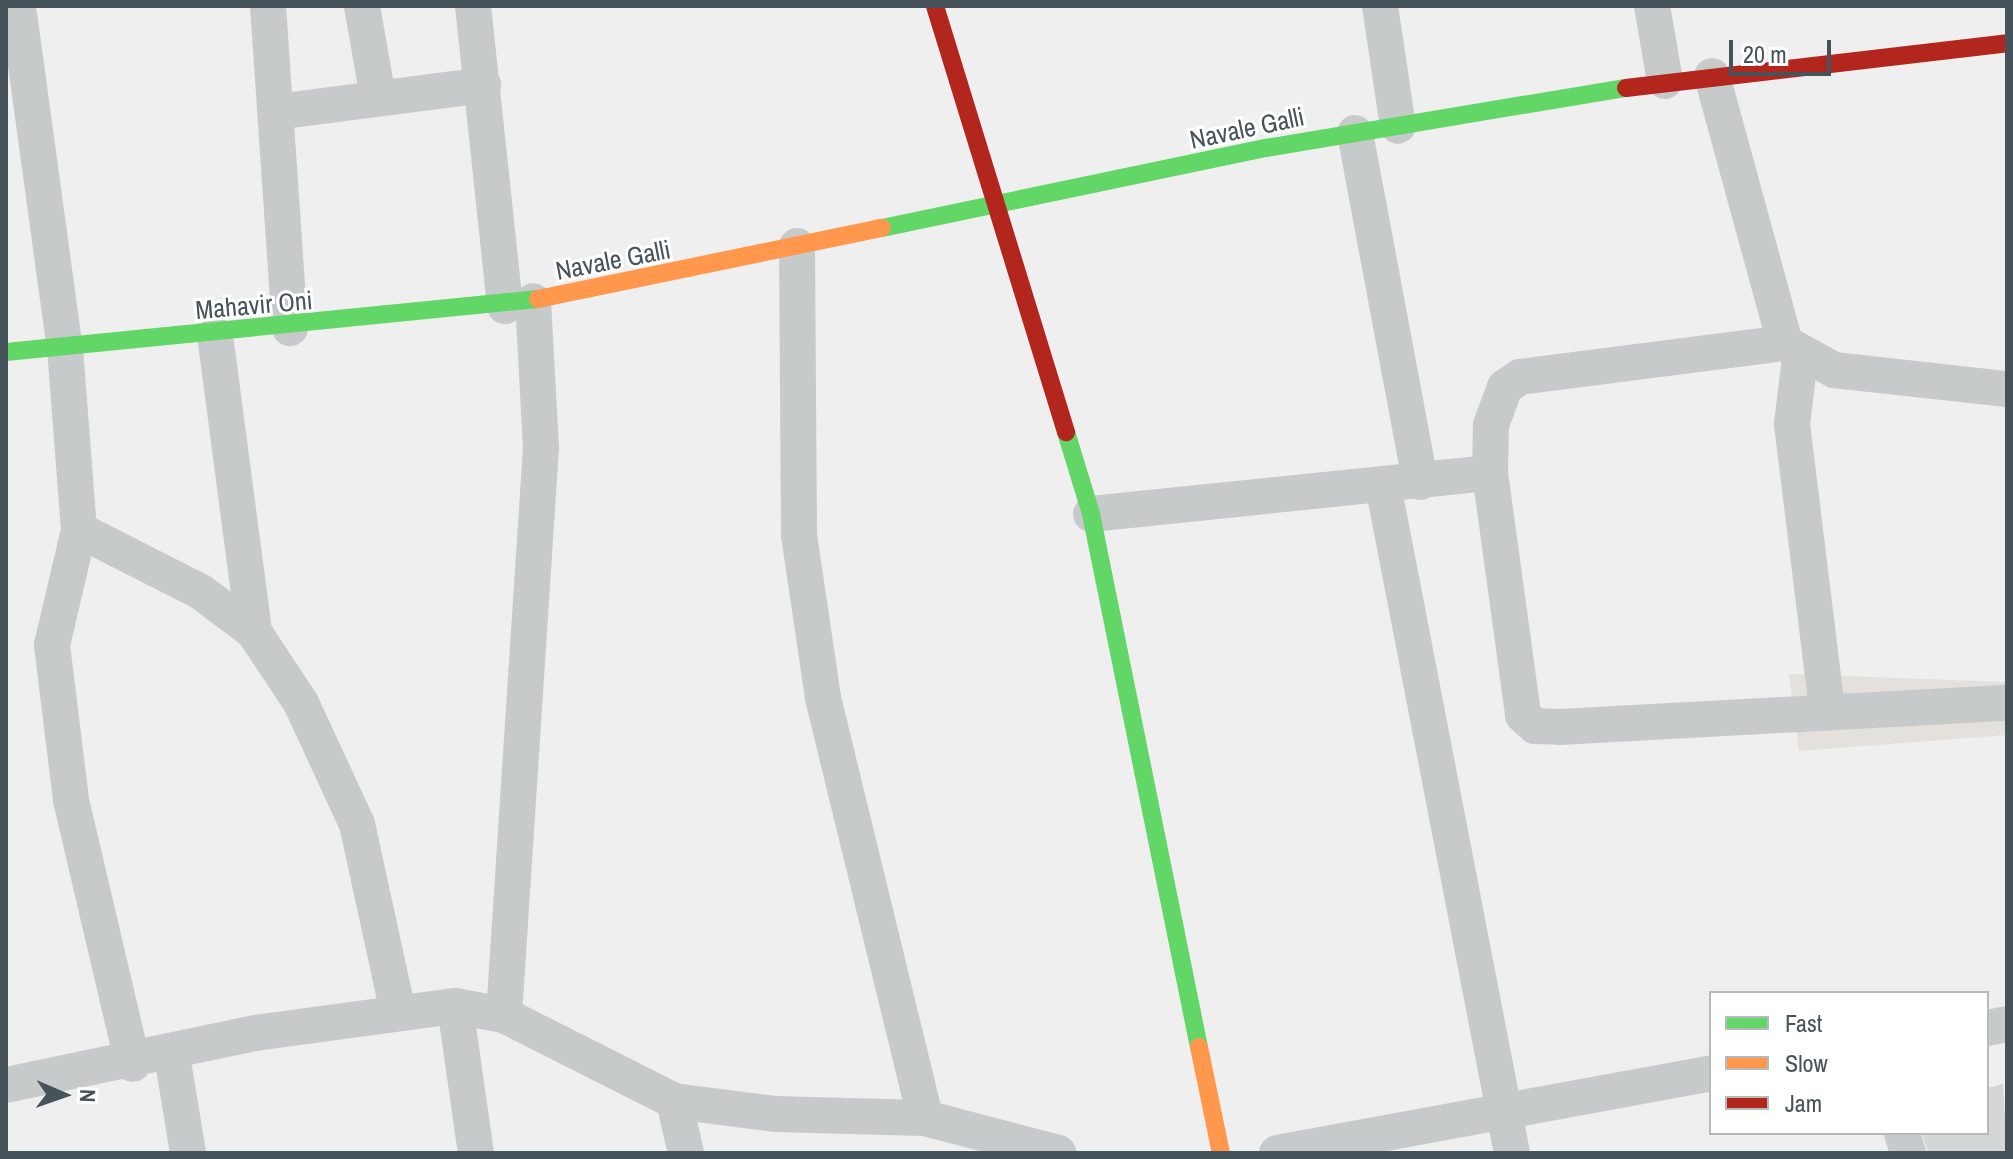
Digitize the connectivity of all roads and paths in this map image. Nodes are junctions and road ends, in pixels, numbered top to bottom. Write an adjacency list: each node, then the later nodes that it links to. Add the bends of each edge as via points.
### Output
1 (268, 6): 13 (street)
2 (362, 6): 12 (street)
3 (473, 6): 11 (street)
4 (935, 6): 16 (street)
5 (1380, 6): 14 (street)
6 (1652, 6): 10 (street)
7 (19, 14): 21 (street)
8 (2007, 43): 9 (street, Navale Galli)
9 (1712, 76): 10 (street, Navale Galli); 22 (street)
10 (1665, 81): 14 (street, Navale Galli)
11 (483, 85): 12 (street); 18 (street)
12 (378, 98): 13 (street)
13 (276, 112): 19 (street)
14 (1398, 126): 15 (street, Navale Galli)
15 (1355, 133): 16 (street, Navale Galli); 26 (street)
16 (1001, 208): 17 (street, Navale Galli); 28 (street)
17 (797, 246): 18 (street, Navale Galli); 42 (street, via 799,535 823,698)
18 (519, 304): 19 (street, Mahavir Oni); 35 (street, via 541,448)
19 (290, 328): 20 (street, Mahavir Oni)
20 (215, 335): 21 (street, Mahavir Oni); 30 (street)
21 (65, 348): 23 (street, Mahavir Oni); 29 (street)
22 (1792, 350): 24 (street, via 1834,370); 25 (street, via 1520,377 1497,405); 32 (street, via 1792,424)
23 (6, 352)
24 (2007, 389)
25 (1490, 473): 26 (street); 32 (street, via 1517,696 1535,726)
26 (1420, 482): 27 (street)
27 (1383, 485): 28 (street); 41 (street)
28 (1091, 514): 48 (street)
29 (79, 530): 30 (street, via 201,592); 37 (street, via 52,645 71,800)
30 (254, 632): 34 (street, via 301,703 357,824)
31 (2007, 703): 32 (street)
32 (1827, 708)
33 (455, 1006): 34 (street); 35 (street); 45 (street)
34 (398, 1012): 36 (street, via 255,1033)
35 (504, 1015): 40 (street)
36 (172, 1056): 37 (street); 44 (street)
37 (133, 1064): 39 (street)
38 (1709, 1073): 41 (street)
39 (6, 1085)
40 (674, 1101): 42 (street, via 775,1114); 46 (street)
41 (1505, 1112): 49 (street); 50 (street)
42 (925, 1118): 43 (street)
43 (983, 1144): 47 (street)
44 (188, 1153)
45 (476, 1153)
46 (686, 1153)
47 (1058, 1153)
48 (1221, 1153)
49 (1277, 1153)
50 (1512, 1153)

